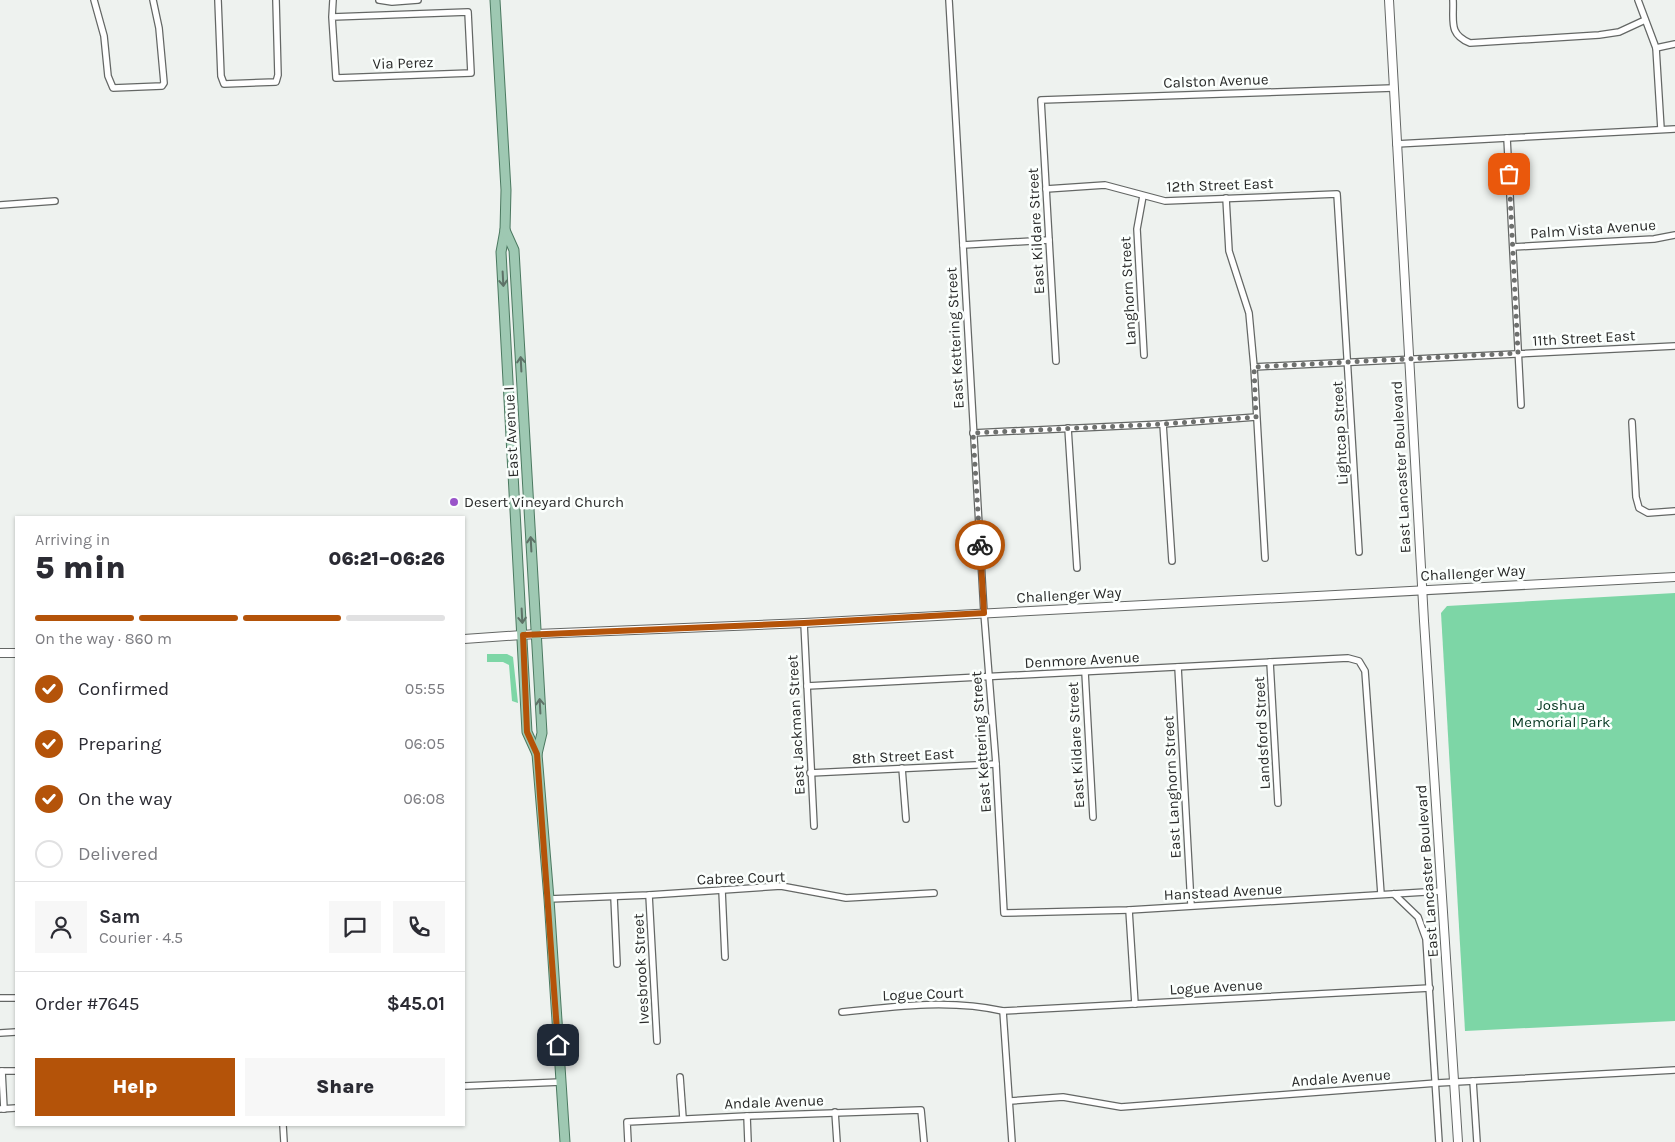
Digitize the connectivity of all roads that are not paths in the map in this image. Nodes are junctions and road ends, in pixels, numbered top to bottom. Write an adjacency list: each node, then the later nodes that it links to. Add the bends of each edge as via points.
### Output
1 (94, 0): 2 (street, via 113,88 162,86 164,83)
2 (153, 0)
3 (218, 0): 4 (street, via 224,84 276,82)
4 (276, 0)
5 (333, 0): 13 (street)
6 (379, 0): 7 (street)
7 (418, 0)
8 (495, 0): 29 (main road, East Avenue I, via 506,190)
9 (949, 0): 32 (street, East Kettering Street)
10 (1389, 0): 17 (main road, East Lancaster Boulevard)
11 (1453, 0): 14 (street, via 1454,32 1470,43 1599,35 1619,32)
12 (1638, 0): 14 (street)
13 (332, 17): 13 (street, Via Perez, via 336,78 471,72 468,12)
14 (1645, 20): 16 (street)
15 (1675, 44): 16 (street)
16 (1656, 48): 20 (street)
17 (1393, 88): 18 (street, Calston Avenue); 22 (main road, East Lancaster Boulevard)
18 (1041, 100): 23 (street, East Kildare Street)
19 (1675, 128): 20 (street)
20 (1661, 129): 21 (street)
21 (1507, 138): 22 (street); 33 (street)
22 (1396, 144): 37 (main road, East Lancaster Boulevard)
23 (1046, 189): 25 (street, 12th Street East, via 1105,185); 31 (street, East Kildare Street)
24 (1337, 194): 26 (street, 12th Street East); 39 (street, Lightcap Street)
25 (1144, 196): 26 (street, 12th Street East, via 1164,201); 36 (street, Langhorn Street, via 1137,229)
26 (1226, 198): 40 (street, via 1230,251 1249,313)
27 (56, 202): 28 (street)
28 (0, 205)
29 (505, 230): 41 (main road, East Avenue I, one-way to 29, via 514,250); 42 (main road, East Avenue I, one-way to 42, via 502,252)
30 (1675, 235): 33 (street, Palm Vista Avenue)
31 (1049, 240): 32 (street); 38 (street, East Kildare Street)
32 (963, 245): 48 (street, East Kettering Street)
33 (1512, 247): 35 (street)
34 (1675, 346): 35 (street, 11th Street East)
35 (1518, 353): 37 (street, 11th Street East); 43 (street)
36 (1144, 356)
37 (1409, 359): 39 (street, 11th Street East); 55 (main road, East Lancaster Boulevard)
38 (1056, 361)
39 (1348, 363): 40 (street, 11th Street East); 50 (street, Lightcap Street)
40 (1254, 367): 44 (street)
41 (522, 388): 42 (main road); 58 (main road, East Avenue I, one-way to 41)
42 (509, 389): 59 (main road, East Avenue I, one-way to 59)
43 (1521, 405)
44 (1256, 417): 46 (street); 51 (street)
45 (1632, 422): 49 (street, via 1639,508 1648,512)
46 (1164, 424): 47 (street); 52 (street)
47 (1068, 428): 48 (street); 53 (street)
48 (973, 433): 56 (street, East Kettering Street)
49 (1675, 510)
50 (1360, 552)
51 (1265, 558)
52 (1172, 561)
53 (1077, 568)
54 (1675, 577): 55 (main road, Challenger Way)
55 (1423, 589): 56 (main road, Challenger Way); 77 (main road, East Lancaster Boulevard)
56 (984, 613): 57 (main road, Challenger Way); 66 (street, East Kettering Street)
57 (804, 623): 58 (main road, Challenger Way); 67 (street, East Jackman Street)
58 (536, 634): 59 (main road, Challenger Way); 68 (main road, East Avenue I, one-way to 58, via 542,733)
59 (523, 635): 60 (main road, Challenger Way); 68 (main road, East Avenue I, via 527,732)
60 (465, 639)
61 (0, 653): 62 (main road)
62 (15, 653)
63 (1270, 662): 64 (street, Denmore Avenue); 72 (street, Landsford Street); 79 (street, Denmore Avenue, via 1348,658 1359,661 1365,671)
64 (1178, 667): 65 (street, Denmore Avenue); 84 (street, East Langhorn Street)
65 (1085, 672): 66 (street, Denmore Avenue); 73 (street, East Kildare Street)
66 (989, 678): 67 (street, Denmore Avenue); 69 (street, East Kettering Street)
67 (807, 686): 71 (street, East Jackman Street)
68 (537, 754): 83 (main road, East Avenue I)
69 (996, 764): 70 (street, 8th Street East); 86 (street, East Kettering Street)
70 (902, 768): 71 (street, 8th Street East); 74 (street)
71 (810, 773): 75 (street, East Jackman Street)
72 (1278, 803)
73 (1093, 817)
74 (906, 819)
75 (814, 826)
76 (722, 890): 78 (street, Cabree Court, via 781,886 846,898); 81 (street, Cabree Court); 87 (street)
77 (1442, 891): 80 (street, Hanstead Avenue); 104 (main road, East Lancaster Boulevard)
78 (934, 893)
79 (1381, 894): 80 (street, Hanstead Avenue); 84 (street, Hanstead Avenue)
80 (1394, 894): 89 (street, East Lancaster Boulevard, via 1421,924 1426,939)
81 (650, 896): 82 (street, Cabree Court); 97 (street, Ivesbrook Street)
82 (614, 897): 83 (street, Cabree Court); 88 (street, Ivesbrook Street)
83 (549, 899): 103 (main road, East Avenue I)
84 (1191, 905): 85 (street, Hanstead Avenue)
85 (1129, 910): 86 (street, Hanstead Avenue); 92 (street)
86 (1004, 913)
87 (725, 957)
88 (617, 964)
89 (1430, 988): 92 (street, Logue Avenue); 105 (street, East Lancaster Boulevard)
90 (0, 998): 91 (street)
91 (15, 998)
92 (1135, 1004): 93 (street, Logue Avenue)
93 (1003, 1011): 94 (street, Logue Court, via 952,1004); 107 (street)
94 (842, 1012)
95 (15, 1032): 96 (street)
96 (0, 1033)
97 (657, 1041)
98 (1675, 1070): 102 (street, Andale Avenue)
99 (1, 1071): 100 (street); 109 (street)
100 (15, 1071)
101 (680, 1077): 112 (street)
102 (1473, 1081): 104 (street, Andale Avenue); 123 (street)
103 (561, 1082): 106 (street); 115 (main road, East Avenue I)
104 (1455, 1082): 105 (street, Andale Avenue); 122 (main road, East Lancaster Boulevard)
105 (1436, 1083): 107 (street, Andale Avenue, via 1120,1107 1063,1097); 121 (street, East Lancaster Boulevard)
106 (465, 1086)
107 (1010, 1101): 120 (street)
108 (15, 1108): 109 (street)
109 (2, 1109)
110 (835, 1112): 111 (street, Andale Avenue); 118 (street); 119 (street, Andale Avenue, via 921,1110)
111 (747, 1116): 112 (street, Andale Avenue); 117 (street)
112 (683, 1118): 116 (street, Andale Avenue, via 627,1122)
113 (283, 1126): 114 (street)
114 (284, 1142)
115 (565, 1142)
116 (628, 1142)
117 (748, 1142)
118 (837, 1142)
119 (924, 1142)
120 (1012, 1142)
121 (1440, 1142)
122 (1458, 1142)
123 (1477, 1142)

